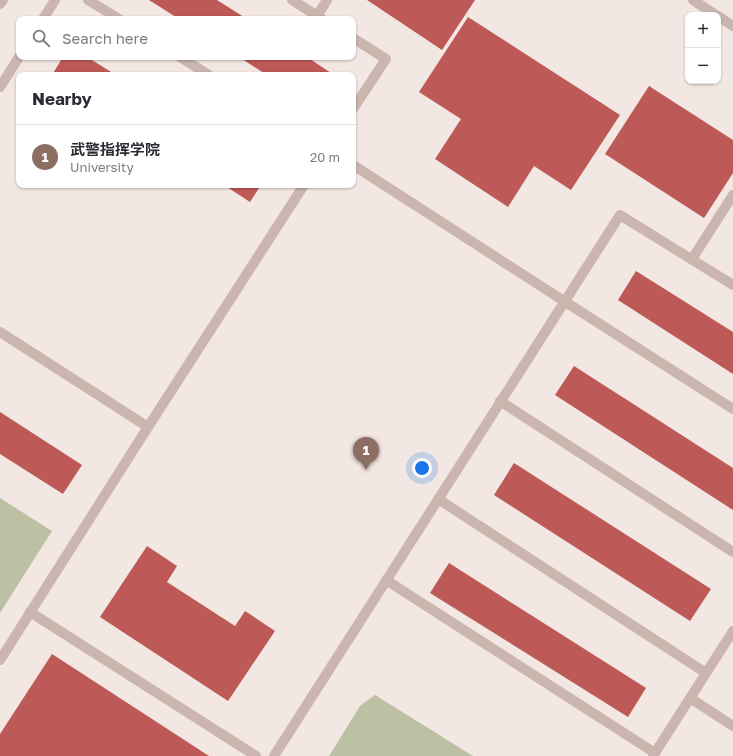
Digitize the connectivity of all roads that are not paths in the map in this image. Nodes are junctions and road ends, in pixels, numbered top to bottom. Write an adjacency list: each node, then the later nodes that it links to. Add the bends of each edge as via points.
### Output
1 (3, 0): 7 (lane)
2 (55, 0): 9 (lane)
3 (88, 0): 10 (lane)
4 (292, 0): 11 (lane)
5 (327, 0): 12 (lane)
6 (693, 0): 8 (lane)
7 (0, 4)
8 (711, 12)
9 (45, 16)
10 (114, 16)
11 (318, 16)
12 (320, 16)
13 (721, 18): 14 (lane)
14 (733, 26)
15 (356, 40): 20 (lane, via 386,59)
16 (17, 60): 19 (lane)
17 (185, 60): 18 (lane)
18 (204, 72)
19 (0, 88)
20 (356, 104)
21 (356, 167): 26 (lane)
22 (302, 188): 30 (lane)
23 (732, 198): 24 (lane)
24 (692, 259): 25 (lane); 26 (lane, via 620,215)
25 (733, 285)
26 (564, 301): 28 (lane); 29 (lane)
27 (0, 332): 30 (lane)
28 (500, 401): 31 (lane); 32 (lane)
29 (733, 409)
30 (148, 427): 34 (lane)
31 (438, 499): 33 (lane); 37 (lane)
32 (733, 552)
33 (386, 580): 40 (lane); 42 (lane)
34 (30, 612): 36 (lane); 41 (lane)
35 (733, 631): 37 (lane)
36 (0, 660)
37 (706, 673): 38 (lane)
38 (690, 698): 39 (lane); 40 (lane)
39 (733, 726)
40 (654, 754)
41 (256, 756)
42 (274, 756)

